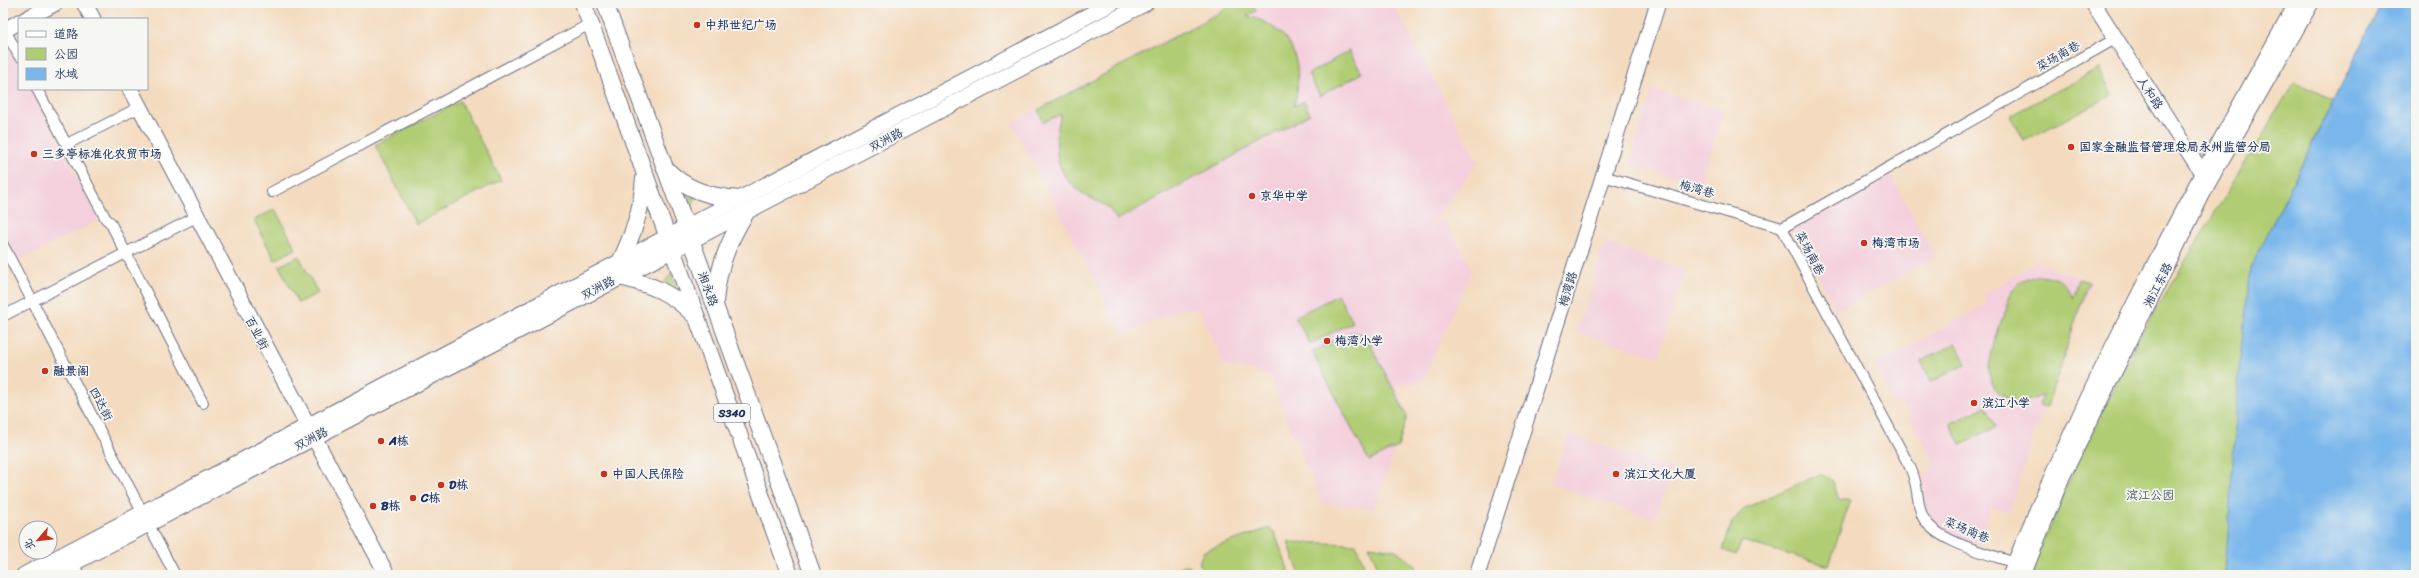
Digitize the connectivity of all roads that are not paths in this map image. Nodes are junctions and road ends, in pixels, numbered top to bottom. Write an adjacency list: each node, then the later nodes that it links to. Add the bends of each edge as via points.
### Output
1 (56, 3): 12 (main road)
2 (84, 3): 13 (main road)
3 (583, 3): 15 (main road, 湘永路 / S340)
4 (605, 3): 22 (main road, 湘永路 / S340)
5 (1112, 3): 27 (main road, 双洲路)
6 (1146, 3): 30 (main road, 双洲路)
7 (1647, 3): 57 (main road, 梅湾路)
8 (1658, 3): 28 (main road, 梅湾路)
9 (2093, 3): 17 (main road, 人和路)
10 (2297, 3): 29 (main road, 湘江东路)
11 (2311, 3): 29 (main road, 湘江东路)
12 (28, 18)
13 (92, 18)
14 (18, 23): 16 (main road)
15 (590, 24): 24 (main road, 湘永路 / S340); 31 (street)
16 (4, 30): 18 (street)
17 (2115, 38): 29 (main road, 人和路); 34 (street, 菜场南巷)
18 (18, 54)
19 (38, 90): 23 (street)
20 (131, 90): 21 (main road, 百业街)
21 (140, 107): 23 (street); 33 (main road, 百业街)
22 (654, 142): 24 (main road); 25 (main road, 湘永路 / S340)
23 (67, 144): 38 (street)
24 (636, 148): 26 (main road, 湘永路 / S340)
25 (663, 166): 32 (main road, via 689,188); 35 (main road, 湘永路 / S340)
26 (644, 172): 36 (main road, 湘永路 / S340); 39 (main road, via 643,196 638,218)
27 (789, 173): 30 (main road); 32 (main road, 双洲路)
28 (1603, 176): 34 (street, 梅湾巷); 58 (main road, 梅湾路)
29 (2205, 178): 50 (main road, 湘江东路)
30 (796, 187): 32 (main road, 双洲路)
31 (272, 192)
32 (743, 206): 35 (main road, 双洲路); 41 (main road, via 723,257 716,287)
33 (196, 217): 38 (street); 47 (main road, 百业街)
34 (1782, 228): 50 (street, 菜场南巷, via 1910,468 1916,481 1922,515 1927,524 1944,537)
35 (688, 236): 36 (main road, 双洲路); 41 (main road, 湘永路 / S340)
36 (671, 244): 39 (main road, 双洲路); 43 (main road, 湘永路 / S340)
37 (3, 245): 40 (street, 四达街)
38 (126, 253): 40 (street); 46 (street)
39 (620, 270): 43 (main road, via 667,293); 47 (main road, 双洲路)
40 (33, 301): 42 (street); 48 (street, 四达街)
41 (715, 309): 44 (main road, 湘永路 / S340)
42 (3, 316)
43 (698, 319): 45 (main road, 湘永路 / S340)
44 (739, 375): 45 (main road); 56 (main road, 湘永路 / S340)
45 (721, 382): 55 (main road, 湘永路 / S340)
46 (203, 403)
47 (310, 433): 48 (main road, 双洲路); 54 (main road, 百业街)
48 (146, 518): 49 (main road, 双洲路); 51 (main road, 双洲路); 53 (street, 四达街)
49 (76, 569): 52 (main road, 双洲路)
50 (2016, 571)
51 (24, 575)
52 (51, 575)
53 (175, 575)
54 (387, 575)
55 (790, 575)
56 (813, 575)
57 (1467, 575)
58 (1477, 575)

